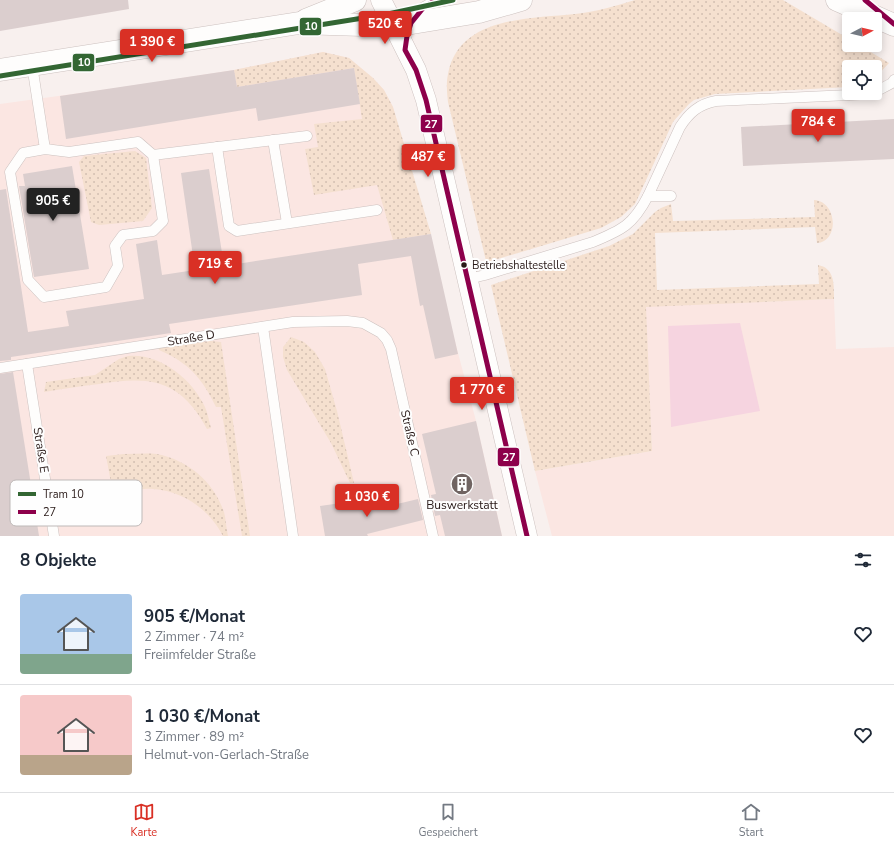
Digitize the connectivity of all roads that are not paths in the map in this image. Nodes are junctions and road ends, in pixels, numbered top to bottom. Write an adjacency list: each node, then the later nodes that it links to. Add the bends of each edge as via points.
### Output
1 (355, 0): 7 (street)
2 (381, 0): 9 (street)
3 (436, 0): 9 (lane)
4 (521, 0): 9 (street, via 479,12)
5 (837, 0): 8 (street)
6 (865, 0): 8 (street)
7 (299, 23): 9 (street); 10 (street)
8 (894, 24)
9 (403, 25): 24 (street, via 405,50 416,70 426,100)
10 (32, 65): 11 (street); 18 (lane)
11 (0, 70)
12 (894, 80): 13 (lane)
13 (882, 88)
14 (842, 95): 20 (lane, via 716,101 700,106 680,127)
15 (307, 136): 16 (lane)
16 (273, 140): 17 (lane); 23 (lane)
17 (217, 147): 19 (lane); 23 (lane, via 229,226 237,231)
18 (45, 149): 19 (lane, via 69,152 138,142); 19 (lane, via 23,153 10,172 28,280 44,297 106,287 118,266 115,246 123,235 153,231 162,221)
19 (153, 155)
20 (648, 196): 21 (lane); 24 (lane, via 640,212 631,222 607,236)
21 (671, 196)
22 (377, 210): 23 (lane)
23 (287, 223)
24 (468, 279): 34 (street)
25 (263, 327): 26 (lane, Straße D, via 293,322 347,321 363,323); 27 (lane, Straße D); 32 (lane)
26 (381, 333): 33 (lane, Straße C, via 391,349)
27 (27, 364): 28 (lane, Straße D); 29 (lane, Straße E)
28 (0, 368)
29 (45, 480)
30 (52, 526): 31 (lane, Straße E)
31 (54, 536)
32 (293, 536)
33 (433, 536)
34 (528, 536)

